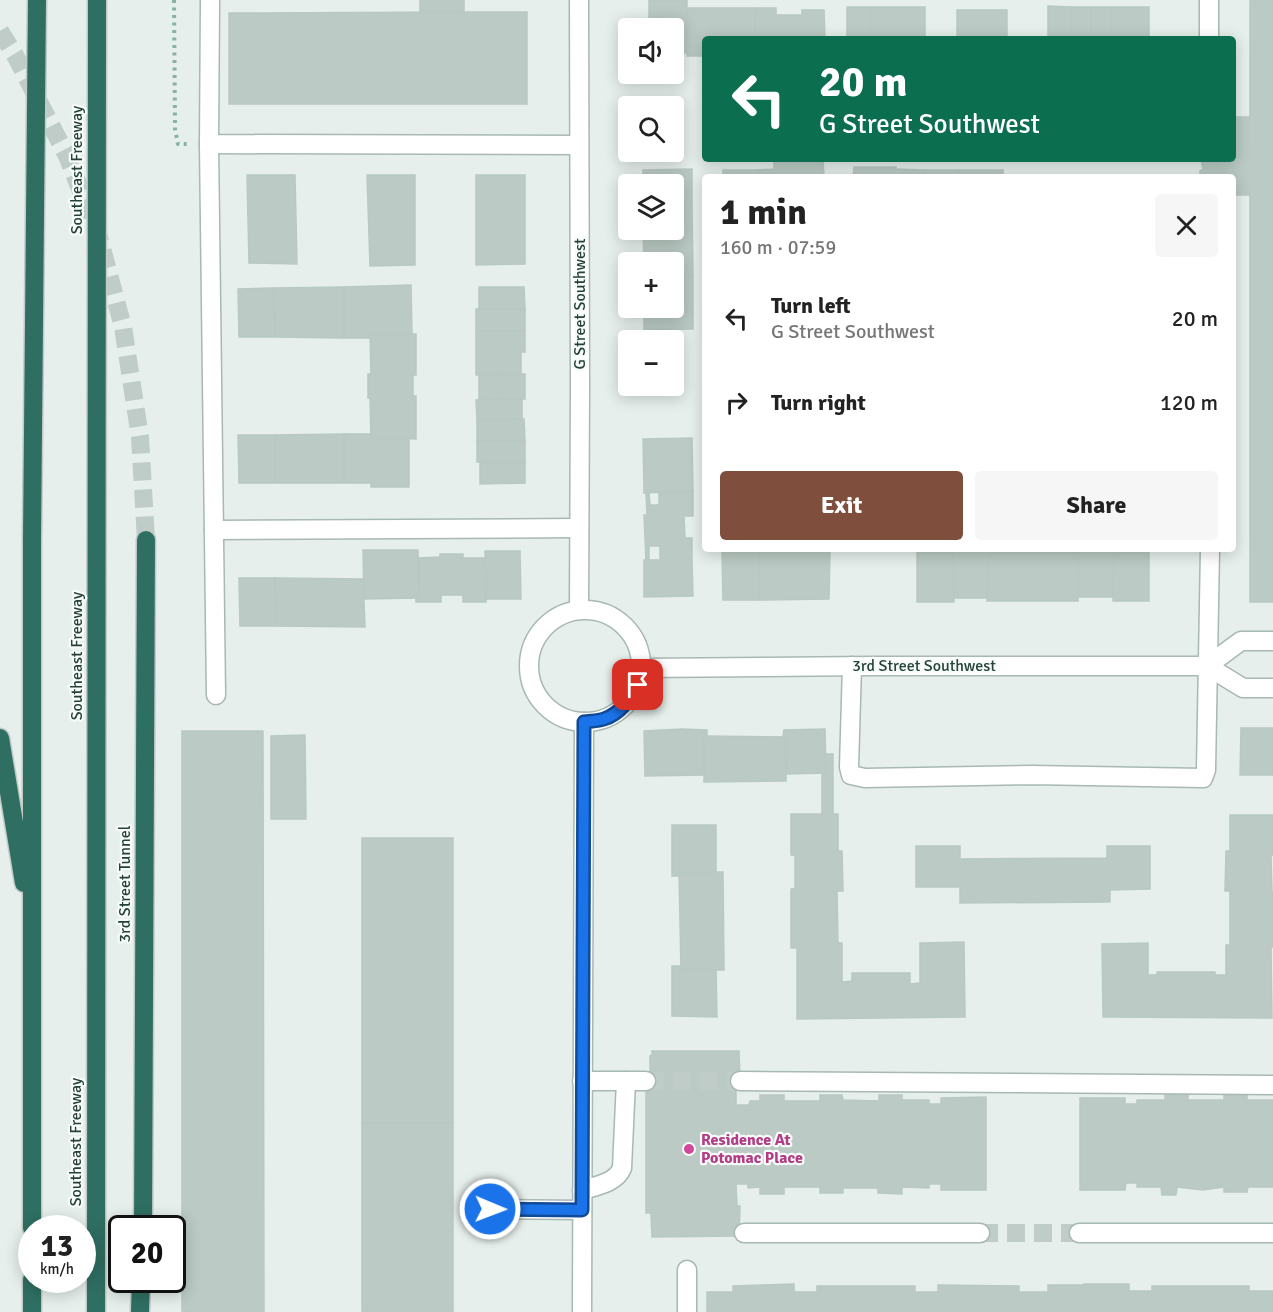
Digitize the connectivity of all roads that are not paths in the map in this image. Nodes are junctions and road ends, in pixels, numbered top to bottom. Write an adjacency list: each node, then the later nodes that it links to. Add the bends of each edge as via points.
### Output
1 (37, 0): 22 (highway)
2 (97, 0): 41 (highway, Southeast Freeway)
3 (210, 0): 7 (street)
4 (579, 0): 8 (street, G Street Southwest)
5 (1209, 0): 6 (street)
6 (1209, 36)
7 (209, 144): 8 (street); 10 (street)
8 (579, 146): 9 (street, G Street Southwest)
9 (579, 528): 10 (street); 13 (street, G Street Southwest)
10 (214, 530): 19 (street)
11 (146, 540): 32 (highway, 3rd Street Tunnel)
12 (1210, 552): 16 (street)
13 (579, 609): 17 (street, via 602,612 619,620 631,633); 20 (street, via 551,621 539,633 528,667 540,700 553,712)
14 (1273, 641): 16 (street, via 1241,641)
15 (852, 666): 16 (street, 3rd Street Southwest); 16 (street, via 851,775 1192,779 1203,778 1206,770); 17 (street, 3rd Street Southwest)
16 (1207, 666): 18 (street, via 1243,688)
17 (642, 668): 20 (street, via 638,685 618,711)
18 (1273, 688)
19 (216, 695)
20 (584, 722): 23 (street)
21 (0, 738): 22 (highway)
22 (32, 935): 31 (highway)
23 (582, 1081): 24 (street); 28 (street)
24 (626, 1081): 25 (street); 28 (street, via 620,1174)
25 (646, 1081)
26 (740, 1081): 27 (street)
27 (1273, 1085)
28 (582, 1190): 30 (street)
29 (490, 1209): 30 (street)
30 (582, 1210): 43 (street)
31 (32, 1215)
32 (142, 1215)
33 (744, 1233): 34 (street)
34 (980, 1233)
35 (1079, 1233): 36 (street)
36 (1273, 1233)
37 (687, 1270): 44 (street)
38 (32, 1293): 40 (highway)
39 (141, 1293): 42 (highway)
40 (32, 1312)
41 (96, 1312)
42 (140, 1312)
43 (582, 1312)
44 (687, 1312)

